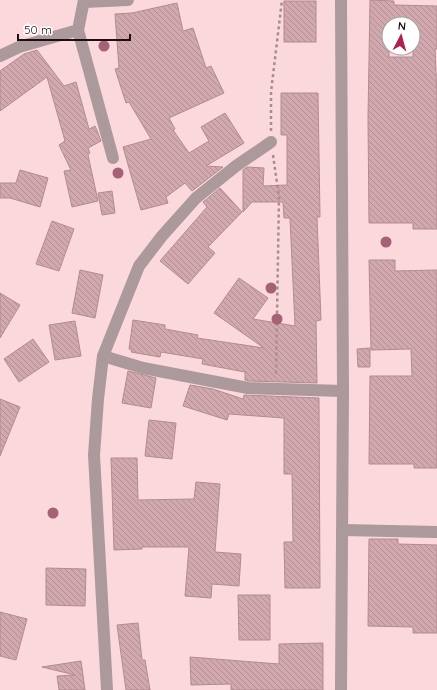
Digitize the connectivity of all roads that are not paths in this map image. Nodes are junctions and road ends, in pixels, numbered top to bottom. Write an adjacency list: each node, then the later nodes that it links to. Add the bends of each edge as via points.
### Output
1 (128, 0): 3 (street)
2 (341, 0): 9 (street)
3 (84, 1): 4 (street)
4 (78, 30): 5 (street, via 19,47); 7 (street)
5 (0, 56)
6 (272, 142): 8 (street, via 236,166 196,198 162,236 140,266)
7 (113, 158)
8 (103, 356): 9 (street, via 177,376 248,388); 12 (street, via 94,455)
9 (343, 391): 10 (street)
10 (342, 530): 11 (street); 13 (street)
11 (437, 532)
12 (107, 690)
13 (341, 690)

